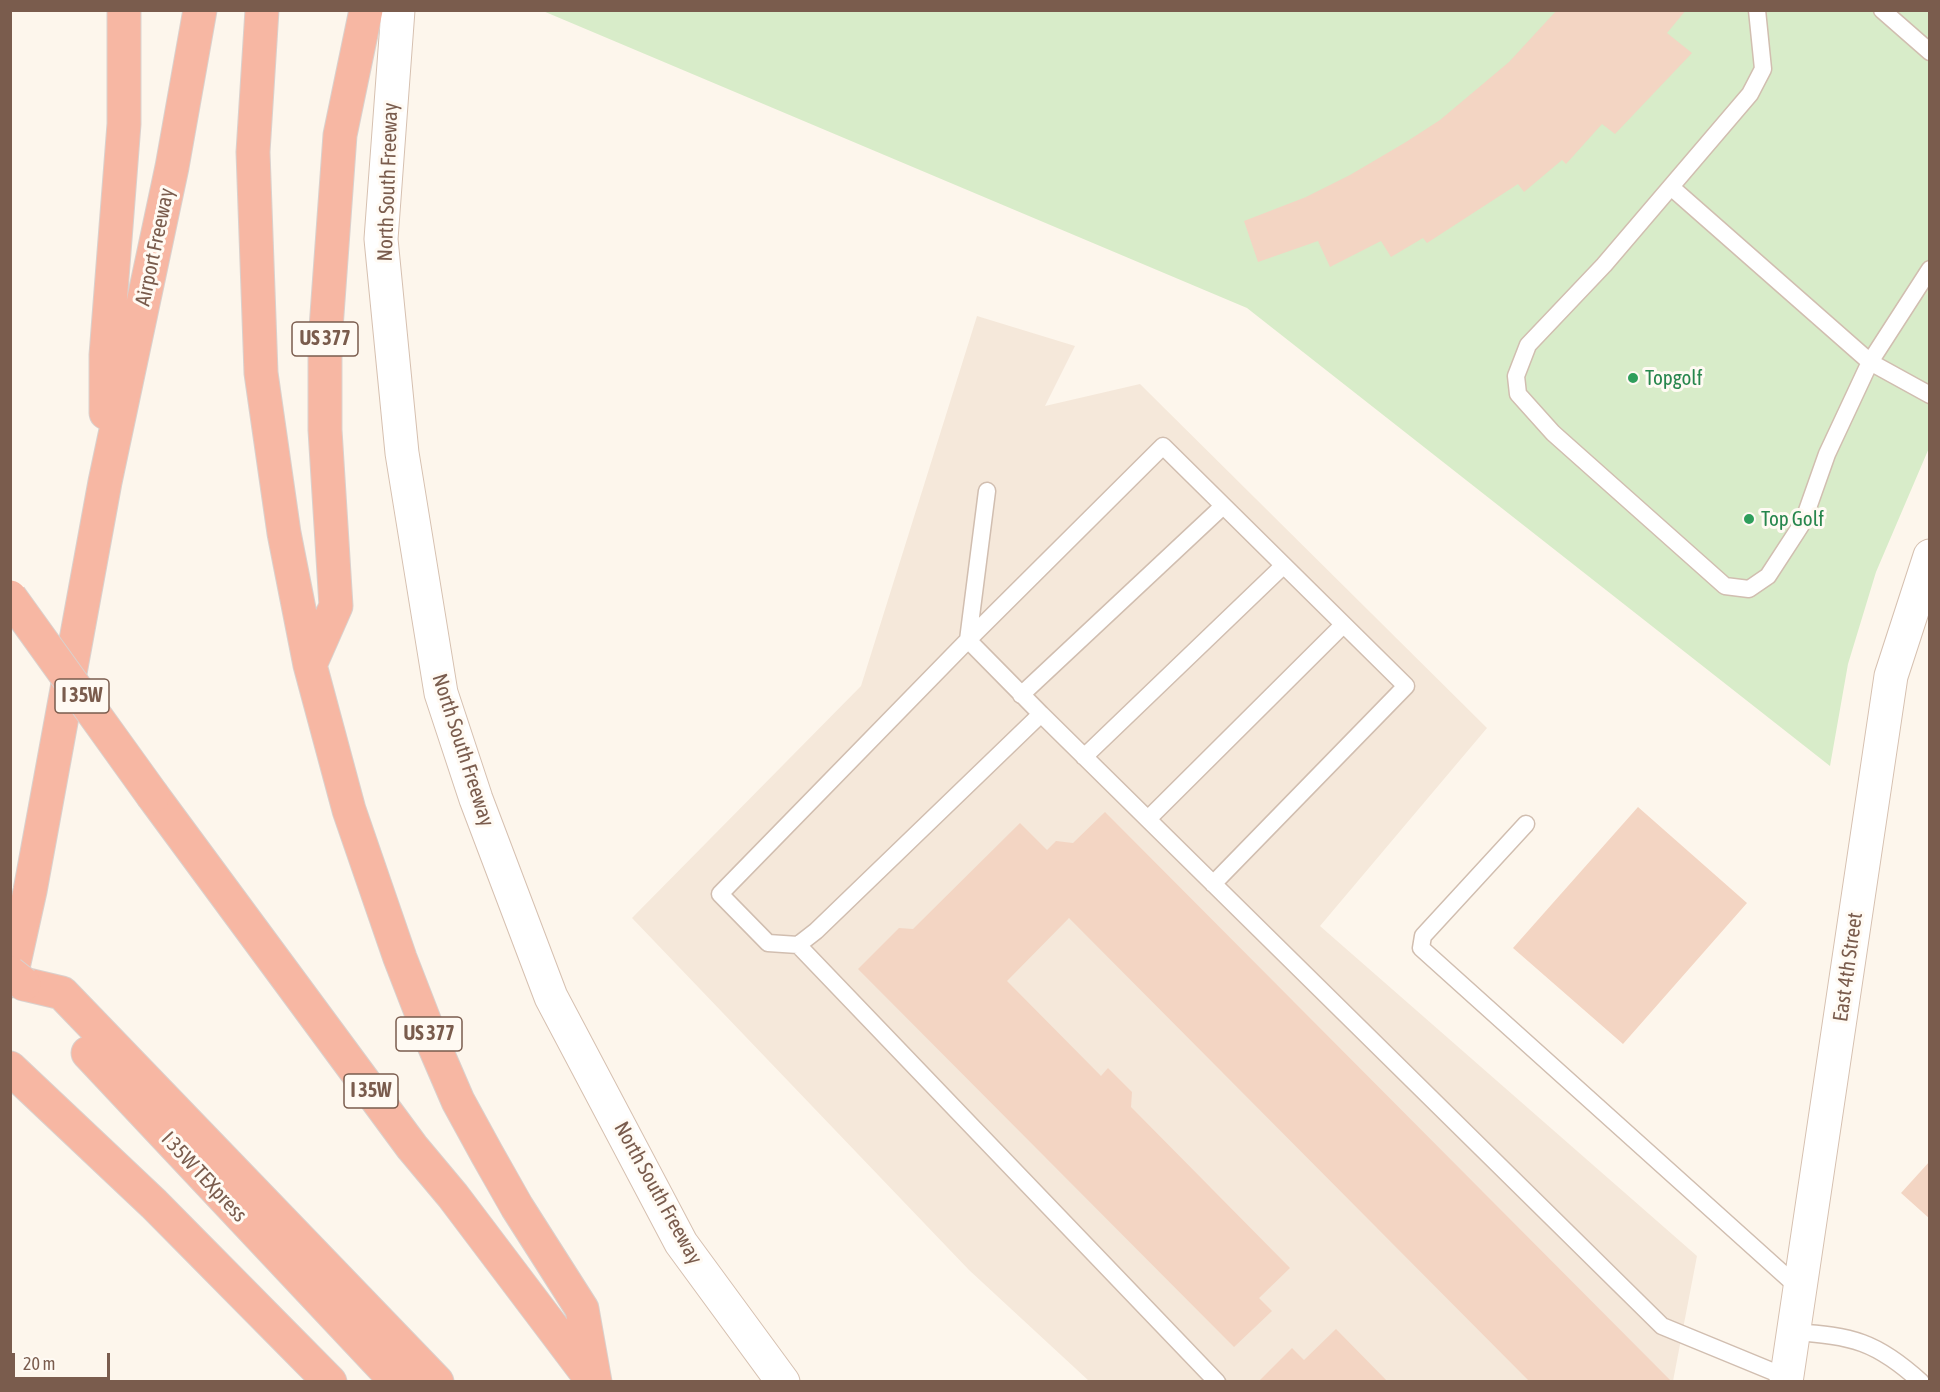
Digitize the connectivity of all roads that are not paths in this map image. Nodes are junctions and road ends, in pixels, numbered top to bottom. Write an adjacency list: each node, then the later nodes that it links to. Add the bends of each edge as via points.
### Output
1 (124, 10): 13 (highway, via 124,124 106,355)
2 (200, 10): 13 (highway, Airport Freeway, via 172,167)
3 (262, 10): 21 (highway, via 253,152 261,373 284,534)
4 (366, 10): 21 (highway, US 377, via 340,135 325,342 325,430 336,606)
5 (398, 10): 38 (main road, North South Freeway, via 381,239 402,453 441,693 550,997 681,1243)
6 (1757, 10): 9 (lane, via 1763,69 1757,83)
7 (1882, 10): 8 (lane)
8 (1929, 52)
9 (1671, 187): 11 (lane); 11 (lane, via 1528,345 1516,376 1518,394 1553,433 1725,586 1749,589 1768,576 1803,522 1827,454)
10 (1929, 269): 11 (lane)
11 (1870, 362): 12 (lane)
12 (1929, 395)
13 (105, 482): 29 (highway)
14 (987, 491): 20 (lane)
15 (1222, 507): 17 (lane); 20 (lane, via 1162,446); 22 (lane)
16 (1929, 556): 31 (main road, East 4th Street, via 1891,676)
17 (1282, 566): 19 (lane); 24 (lane)
18 (10, 597): 37 (highway, I 35W, bridge, via 412,1147)
19 (1343, 625): 25 (lane); 27 (lane, via 1406,686)
20 (968, 640): 22 (lane); 28 (lane, via 720,894 768,943)
21 (310, 665): 37 (highway, US 377, via 349,810 433,1043 487,1154 582,1309)
22 (1021, 695): 23 (lane)
23 (1041, 714): 24 (lane); 28 (lane)
24 (1084, 757): 25 (lane)
25 (1148, 819): 27 (lane)
26 (1526, 824): 31 (lane, via 1423,936 1421,948)
27 (1213, 884): 33 (lane, via 1662,1326)
28 (798, 945): 39 (lane)
29 (15, 980): 35 (highway, I 35W TEXpress); 36 (highway, via 62,993)
30 (10, 1068): 34 (highway, via 154,1204)
31 (1800, 1289): 32 (main road, East 4th Street)
32 (1794, 1332): 33 (main road, East 4th Street); 40 (lane, via 1866,1343 1901,1364)
33 (1786, 1379)
34 (330, 1382)
35 (397, 1382)
36 (437, 1382)
37 (594, 1382)
38 (783, 1382)
39 (1217, 1382)
40 (1921, 1382)

